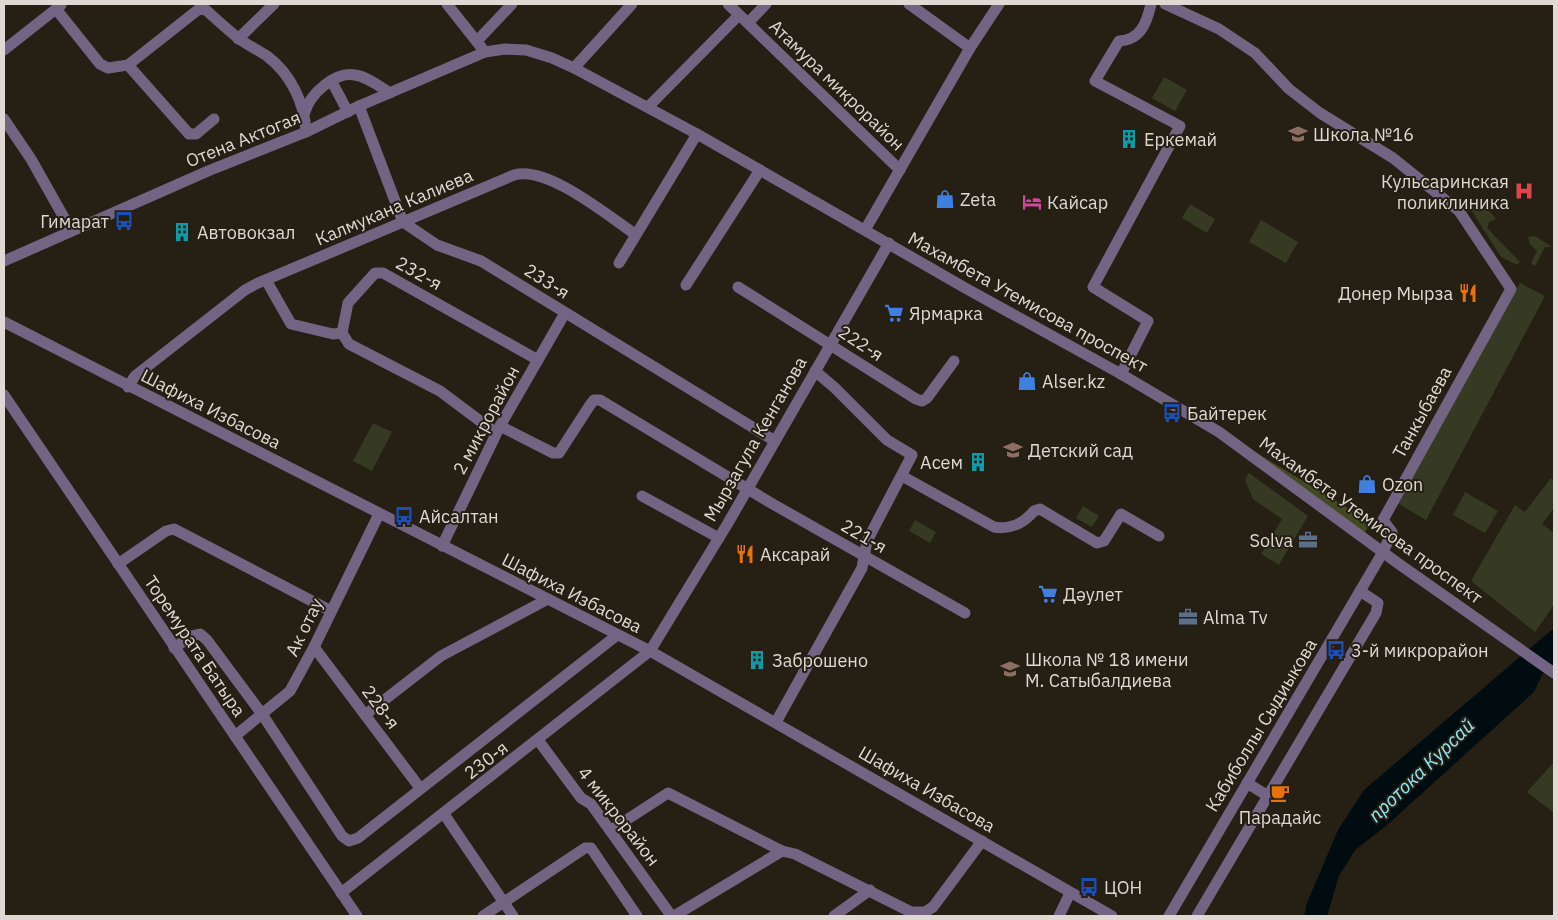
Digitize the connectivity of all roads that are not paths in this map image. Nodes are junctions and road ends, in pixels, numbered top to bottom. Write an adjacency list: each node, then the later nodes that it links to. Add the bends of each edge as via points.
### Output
1 (274, 4): 14 (street)
2 (447, 4): 15 (street)
3 (512, 4): 15 (street)
4 (632, 4): 20 (street)
5 (728, 4): 12 (street, Атамура микрорайон)
6 (766, 4): 13 (street)
7 (909, 4): 16 (street)
8 (999, 4): 16 (street)
9 (1151, 4): 50 (street, via 1140,34 1133,39 1119,41 1095,81 1180,126 1093,287 1148,321)
10 (1165, 4): 62 (street, Танкыбаева, via 1219,29 1255,53 1289,89 1336,125 1393,158 1459,211 1511,289 1384,520 1392,532)
11 (59, 6): 17 (street); 19 (street, via 100,64 108,68)
12 (739, 14): 13 (street, Атамура микрорайон); 24 (street)
13 (748, 23): 32 (street, Атамура микрорайон)
14 (238, 39): 19 (street, via 206,10 199,10); 25 (street, via 267,56 282,71)
15 (477, 41): 18 (street)
16 (970, 48): 32 (street)
17 (4, 50)
18 (485, 52): 20 (street, Махамбета Утемисова проспект, via 526,50); 22 (street, Отена Актогая)
19 (128, 64): 28 (street, via 189,134 196,134)
20 (574, 68): 24 (street, Махамбета Утемисова проспект)
21 (332, 82): 22 (street, via 344,75 355,75); 25 (street, via 310,99); 26 (street)
22 (390, 93): 23 (street, Отена Актогая)
23 (359, 106): 26 (street, Отена Актогая); 33 (street)
24 (648, 107): 30 (street, Махамбета Утемисова проспект)
25 (305, 112): 29 (street)
26 (348, 112): 29 (street, Отена Актогая)
27 (4, 119): 34 (street)
28 (214, 120)
29 (306, 132): 34 (street, Отена Актогая)
30 (697, 134): 31 (street, Махамбета Утемисова проспект); 36 (street)
31 (760, 170): 35 (street, Махамбета Утемисова проспект); 41 (street)
32 (900, 170): 35 (street)
33 (403, 222): 36 (street, Калмукана Калиева, via 521,173 556,182); 40 (street, Калмукана Калиева); 43 (street, 233-я, via 436,245 481,261)
34 (71, 230): 38 (street, Отена Актогая)
35 (864, 230): 37 (street, Махамбета Утемисова проспект)
36 (635, 234): 39 (street)
37 (889, 243): 46 (street, Мырзагула Кенганова); 50 (street, Махамбета Утемисова проспект)
38 (7, 258)
39 (619, 263)
40 (266, 280): 45 (street, via 291,324 333,334); 51 (street, Калмукана Калиева, via 245,290 135,376)
41 (686, 285)
42 (738, 287): 46 (street, 222-я)
43 (565, 313): 47 (street, 2 микрорайон); 54 (street, 233-я)
44 (4, 322): 51 (street, Шафиха Избасова)
45 (342, 333): 47 (street, 232-я, via 348,303 379,272); 53 (street, via 349,344 440,391)
46 (829, 344): 48 (street, 222-я, via 922,401); 49 (street, Мырзагула Кенганова)
47 (538, 360): 53 (street, 2 микрорайон)
48 (954, 361)
49 (815, 371): 54 (street, Мырзагула Кенганова); 55 (street, via 886,440 912,454)
50 (1121, 374): 62 (street, Махамбета Утемисова проспект, via 1219,432)
51 (128, 386): 58 (street, Шафиха Избасова)
52 (4, 395): 64 (street, Торемурата Батыра)
53 (498, 429): 56 (street, via 558,453 590,405 594,400 600,400); 61 (street, 2 микрорайон)
54 (775, 441): 56 (street, Мырзагула Кенганова)
55 (902, 476): 59 (street, via 1001,529 1025,522 1040,509 1097,543 1104,541 1121,514); 63 (street, via 867,541)
56 (747, 489): 60 (street, Мырзагула Кенганова); 63 (street, 221-я)
57 (642, 496): 60 (street)
58 (379, 514): 61 (street, Шафиха Избасова); 67 (street, Ак отау)
59 (1159, 536)
60 (719, 538): 72 (street, Мырзагула Кенганова)
61 (442, 546): 66 (street, Шафиха Избасова)
62 (1383, 552): 65 (street, Кабиболлы Сыдиыкова); 73 (street, Махамбета Утемисова проспект)
63 (866, 557): 68 (street, 221-я); 76 (street)
64 (118, 564): 67 (street, via 166,531 174,529); 71 (street, Торемурата Батыра)
65 (1360, 591): 79 (street, Кабиболлы Сыдиыкова); 81 (street, via 1378,603 1376,613)
66 (548, 600): 69 (street, Шафиха Избасова); 75 (street, via 441,656)
67 (331, 611): 70 (street, Ак отау)
68 (965, 613)
69 (616, 636): 72 (street, Шафиха Избасова); 80 (street, 230-я)
70 (314, 647): 74 (street, Ак отау, via 290,691); 75 (street, 228-я)
71 (174, 648): 74 (street, via 191,636 200,634); 77 (street, Торемурата Батыра)
72 (650, 652): 76 (street, Шафиха Избасова); 78 (street, 230-я)
73 (1554, 673)
74 (262, 714): 77 (street, Ак отау); 80 (street, 230-я, via 342,836 349,841 358,838)
75 (364, 715): 80 (street, 228-я)
76 (776, 722): 84 (street, Шафиха Избасова)
77 (235, 736): 87 (street, Торемурата Батыра)
78 (538, 740): 82 (street, 230-я); 83 (street, 4 микрорайон, via 581,798 591,804)
79 (1247, 783): 81 (street); 98 (street, Кабиболлы Сыдиыкова)
80 (420, 788)
81 (1268, 796): 99 (street)
82 (444, 814): 87 (street, 230-я); 89 (street)
83 (611, 830): 85 (street, via 668,793); 85 (street, 4 микрорайон, via 674,916)
84 (982, 841): 88 (street, Шафиха Избасова); 90 (street, via 933,907)
85 (782, 851): 86 (street, via 795,854)
86 (870, 890): 90 (street); 95 (street)
87 (341, 893): 91 (street, Торемурата Батыра)
88 (1070, 893): 96 (street); 97 (street, Шафиха Избасова)
89 (504, 902): 92 (street); 93 (street); 94 (street, via 585,848 591,848)
90 (920, 914)
91 (357, 916)
92 (483, 916)
93 (513, 916)
94 (637, 916)
95 (834, 916)
96 (1059, 916)
97 (1112, 916)
98 (1169, 916)
99 (1198, 916)

